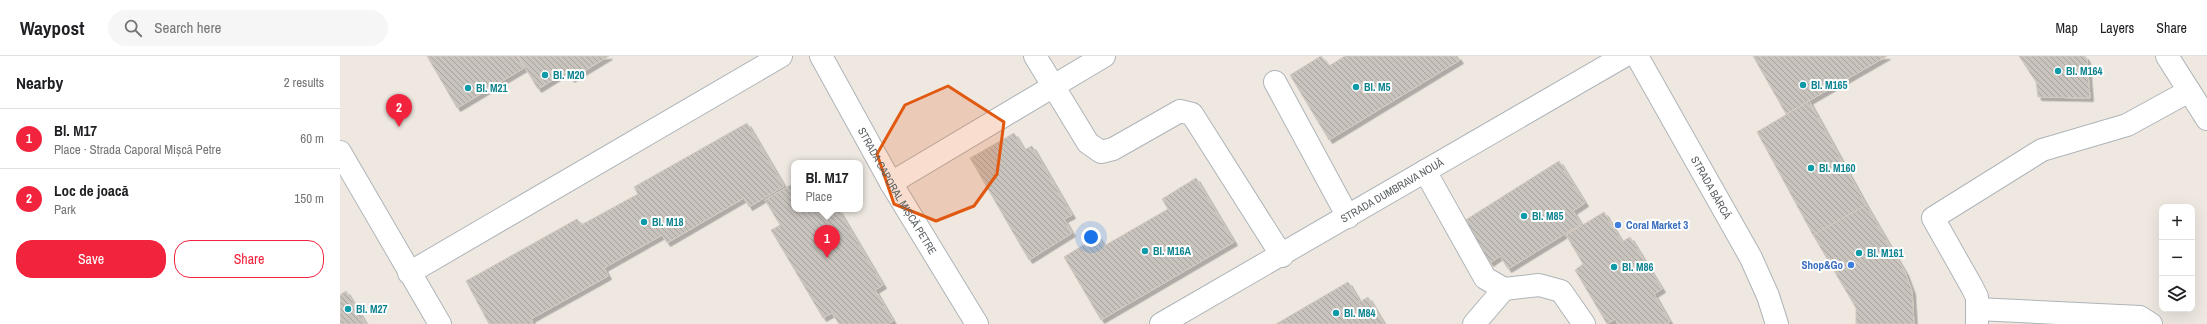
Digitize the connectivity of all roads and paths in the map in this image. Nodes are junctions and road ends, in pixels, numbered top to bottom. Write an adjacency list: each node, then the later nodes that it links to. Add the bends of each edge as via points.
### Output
1 (781, 56): 17 (street)
2 (821, 56): 14 (street, STRADA CAPORAL MIȘCĂ PETRE)
3 (1035, 56): 9 (street)
4 (1104, 56): 9 (street)
5 (1624, 56): 13 (street, STRADA DUMBRAVA NOUĂ)
6 (1637, 56): 25 (street, STRADA BÂRCĂ, via 1751,258)
7 (2167, 56): 10 (street)
8 (1275, 82): 15 (street)
9 (1052, 87): 14 (street); 16 (street, via 1088,143 1100,152 1113,149 1180,111 1192,114)
10 (2189, 91): 11 (street); 19 (street, via 2127,125 2042,150 1933,218 1972,287 1976,297)
11 (2207, 119)
12 (340, 152): 17 (street)
13 (1425, 171): 15 (street, STRADA DUMBRAVA NOUĂ); 18 (street, via 1485,278)
14 (890, 183): 21 (street, STRADA CAPORAL MIȘCĂ PETRE)
15 (1348, 217): 16 (street, STRADA DUMBRAVA NOUĂ)
16 (1282, 256): 22 (street, STRADA DUMBRAVA NOUĂ)
17 (409, 273): 20 (street)
18 (1504, 289): 23 (street); 24 (street, via 1539,285 1561,291)
19 (1977, 316): 26 (street, via 2140,317)
20 (440, 324)
21 (977, 324)
22 (1161, 324)
23 (1474, 324)
24 (1584, 324)
25 (1777, 324)
26 (2151, 324)

